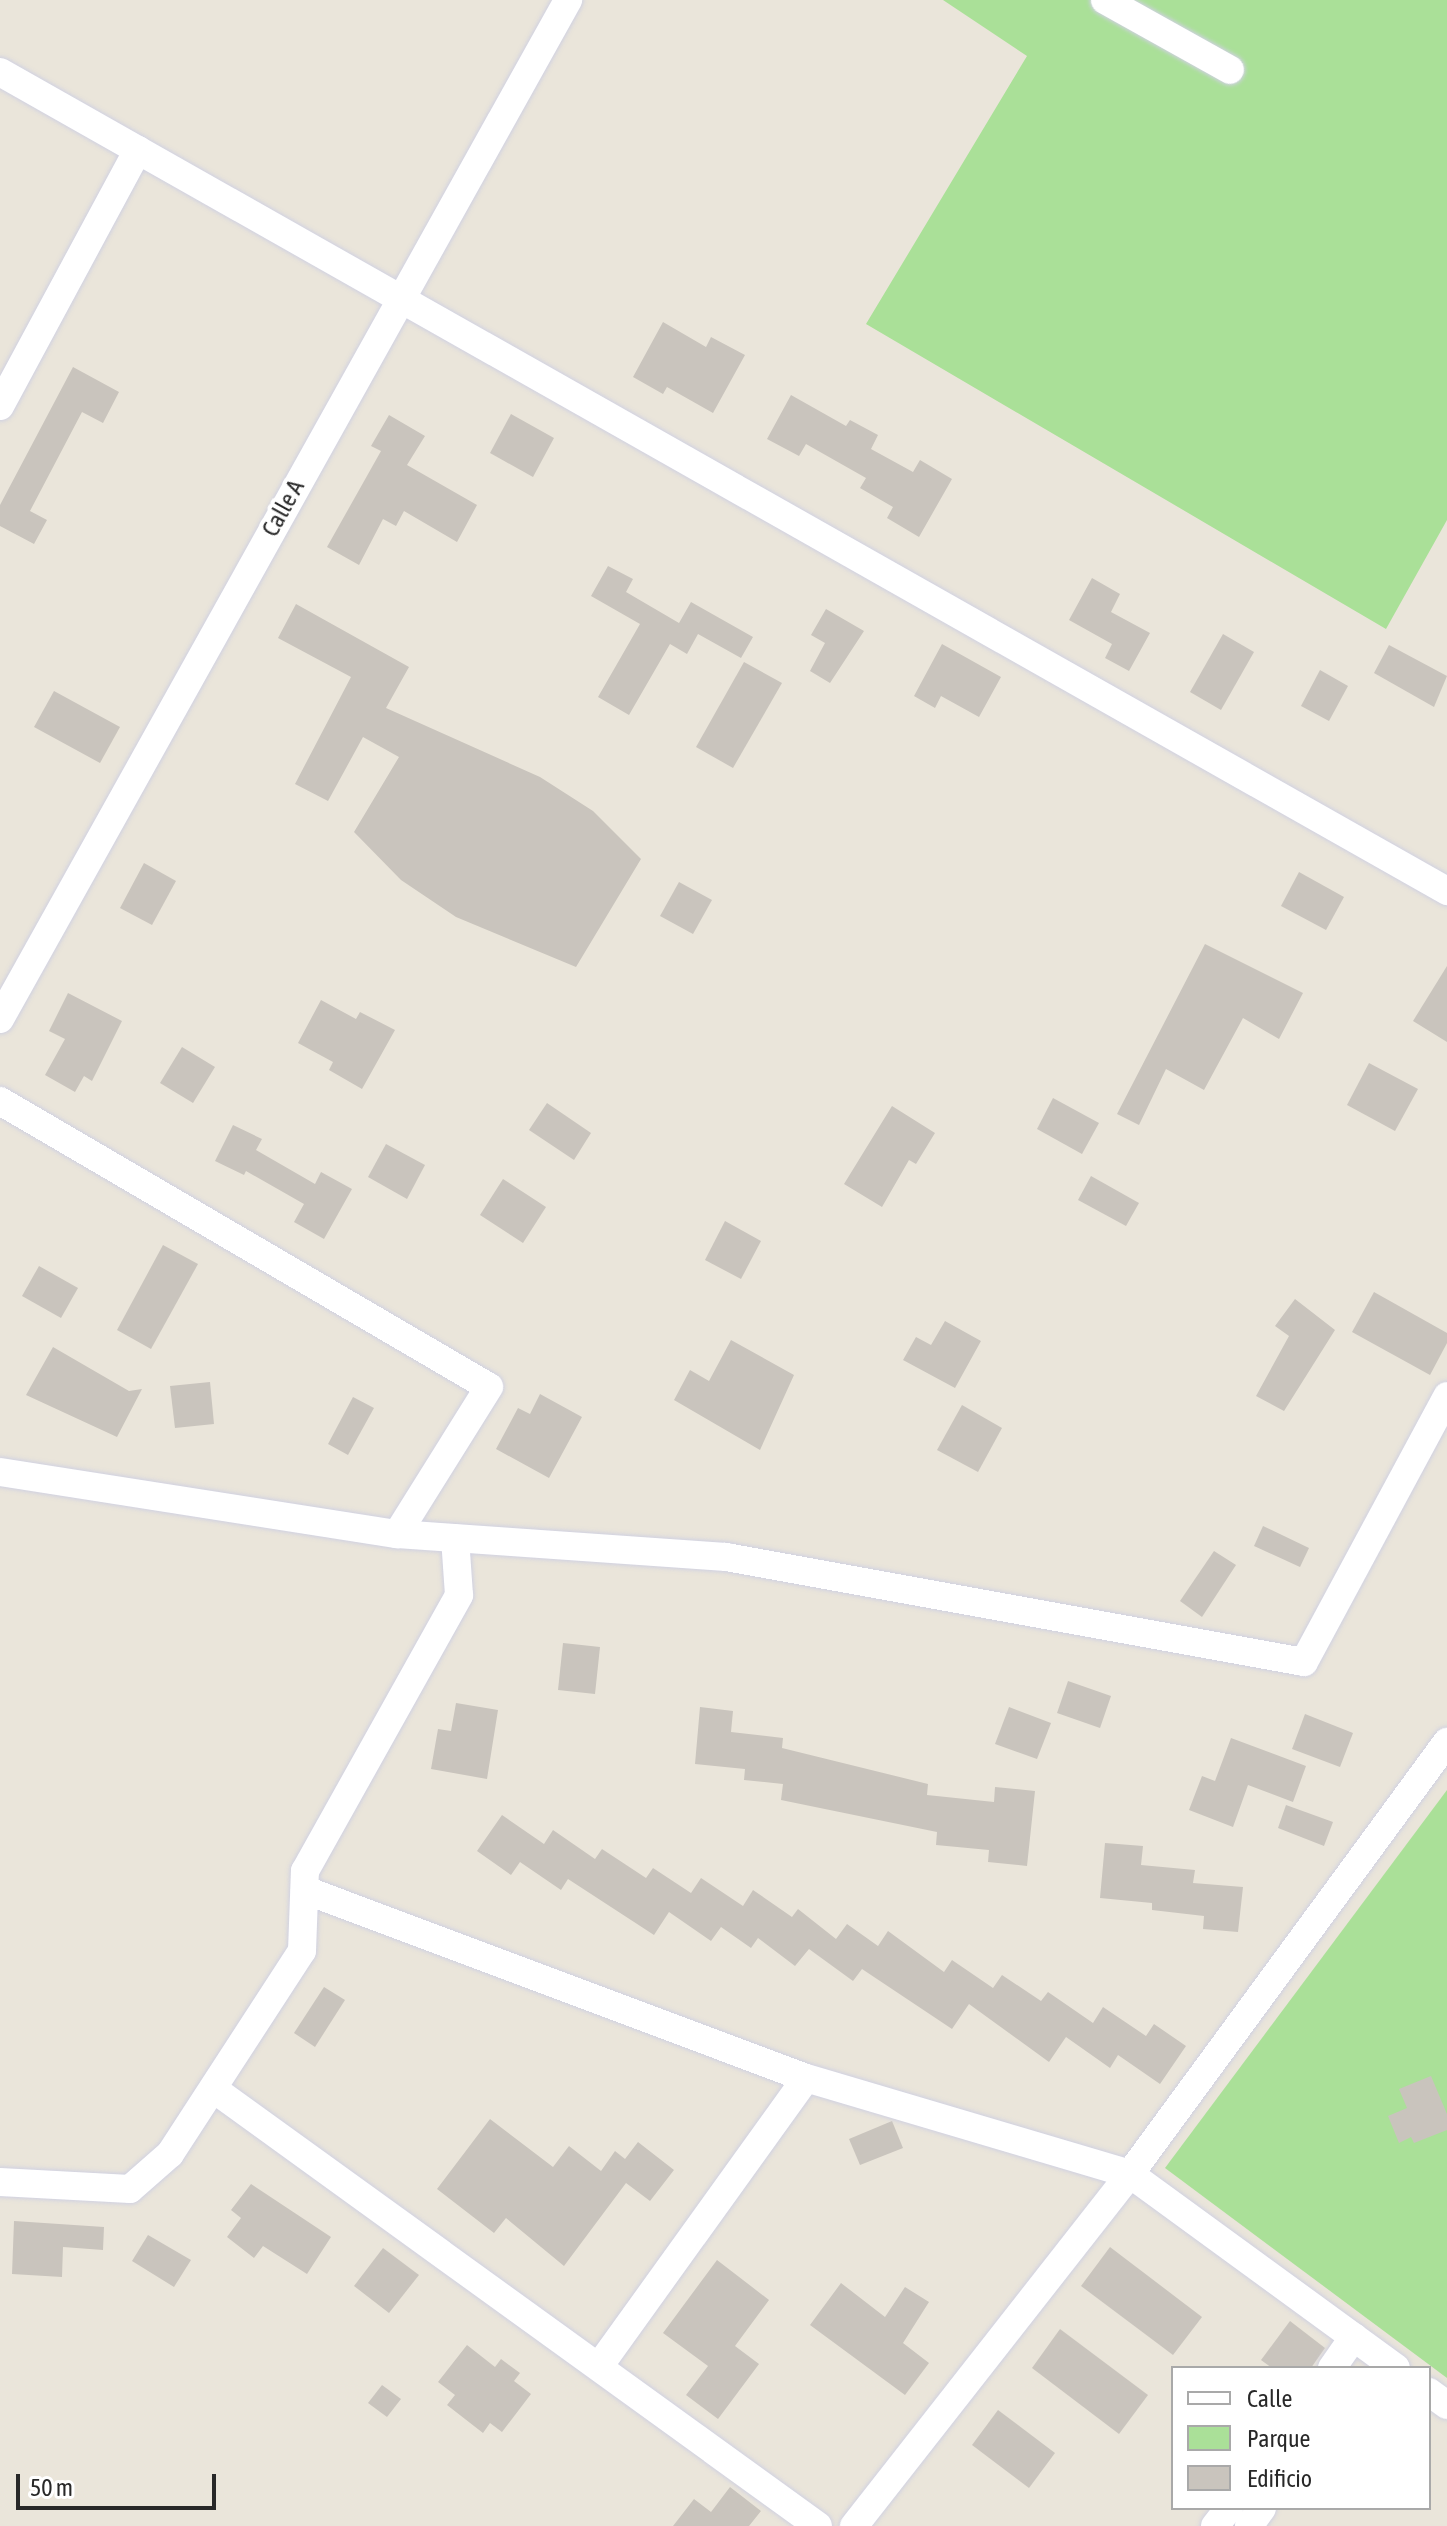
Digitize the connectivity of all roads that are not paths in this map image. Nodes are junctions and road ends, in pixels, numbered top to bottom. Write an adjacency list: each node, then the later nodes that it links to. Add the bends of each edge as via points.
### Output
1 (568, 0): 6 (street, Calle A)
2 (1105, 0): 3 (street)
3 (1230, 70)
4 (0, 72): 5 (street)
5 (138, 150): 6 (street); 7 (street)
6 (399, 298): 8 (street); 9 (street, Calle A)
7 (0, 406)
8 (1447, 891)
9 (0, 1019)
10 (0, 1101): 13 (street, via 489,1387)
11 (1447, 1396): 14 (street, via 1304,1662 726,1557)
12 (0, 1472): 13 (street)
13 (397, 1534): 14 (street)
14 (455, 1538): 16 (street, via 459,1595 305,1871)
15 (1447, 1742): 19 (street)
16 (305, 1890): 17 (street); 18 (street, via 302,1951)
17 (806, 2078): 19 (street); 22 (street)
18 (215, 2090): 20 (street, via 170,2154 130,2189); 22 (street)
19 (1130, 2174): 21 (street); 26 (street)
20 (0, 2182)
21 (1372, 2356): 23 (street)
22 (600, 2365): 25 (street)
23 (1339, 2366)
24 (1227, 2510): 27 (street)
25 (818, 2526)
26 (854, 2526)
27 (1215, 2526)

